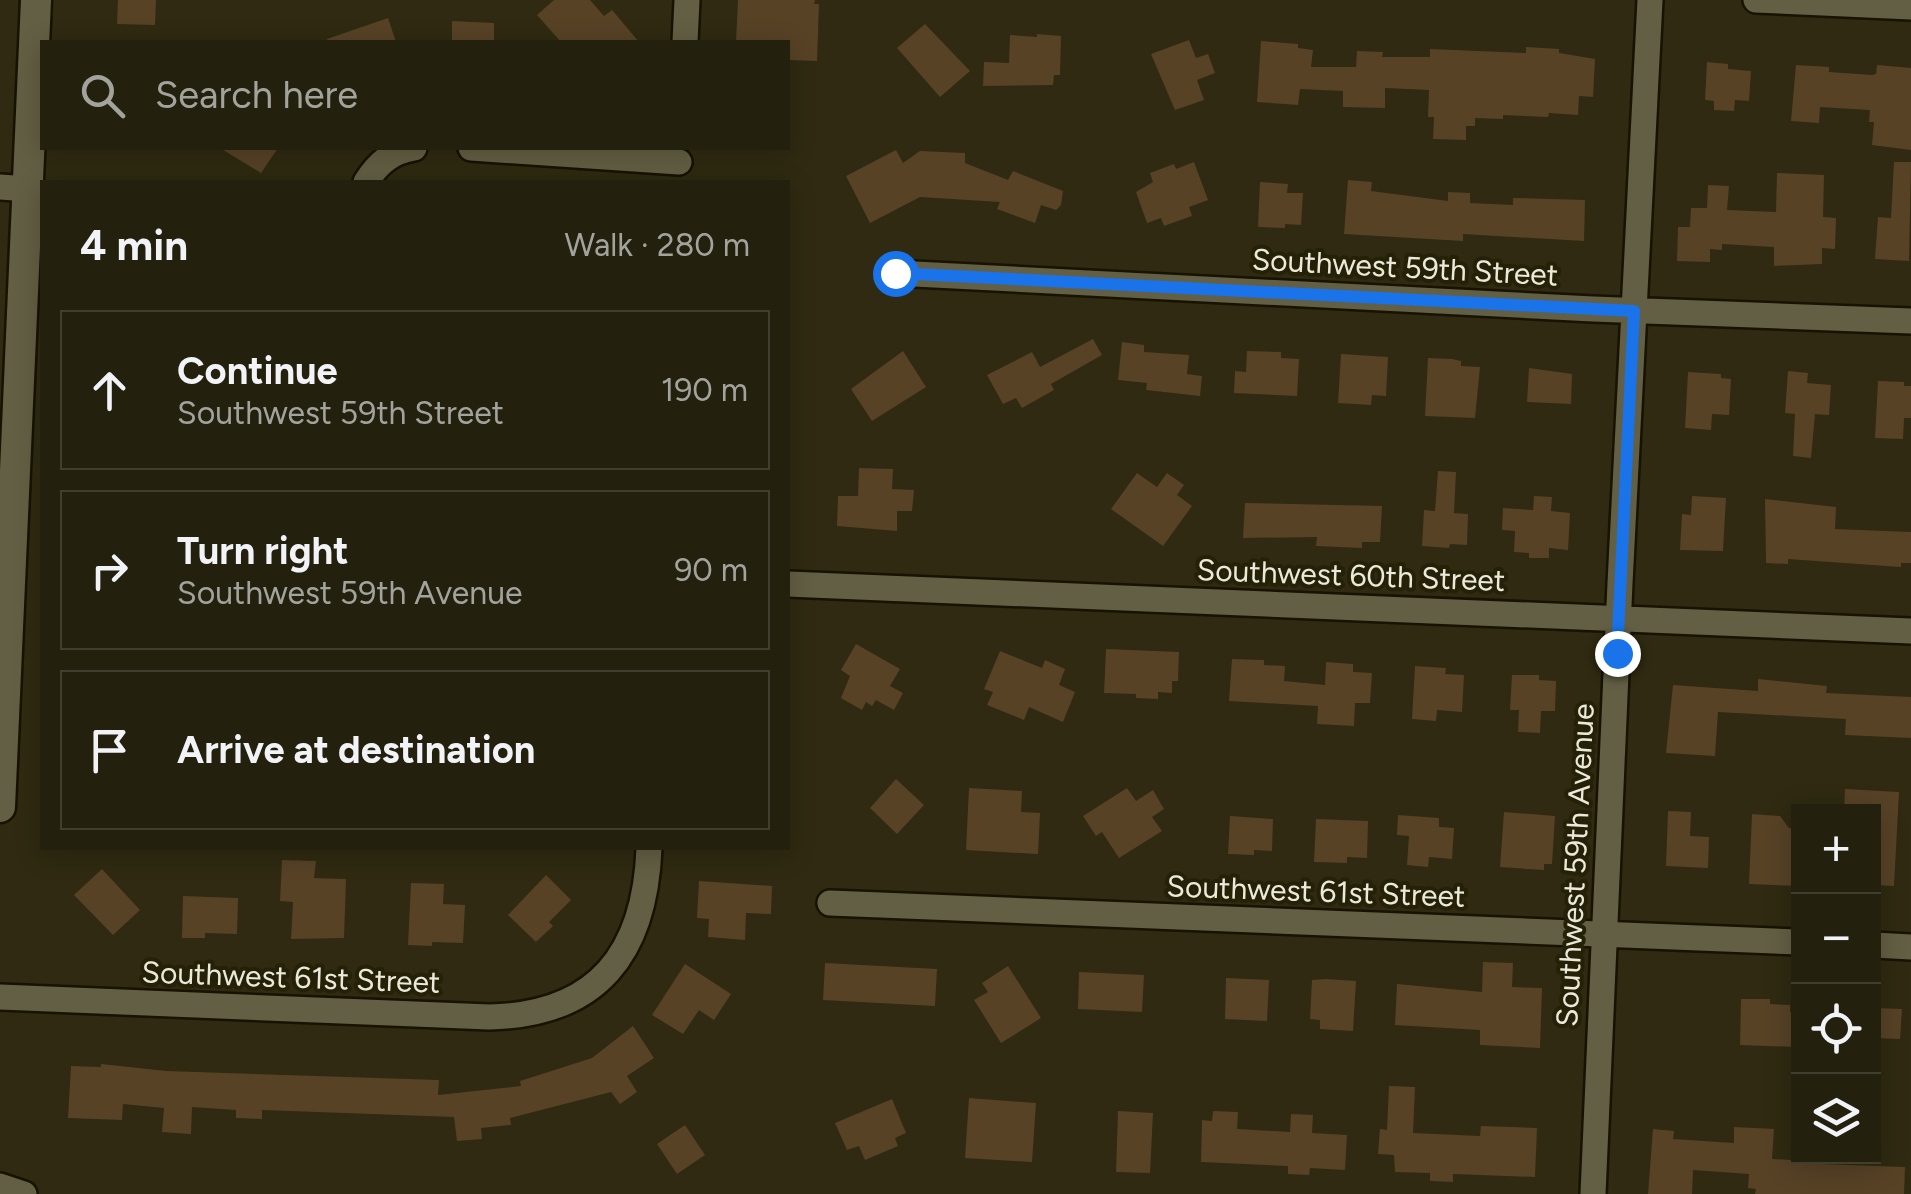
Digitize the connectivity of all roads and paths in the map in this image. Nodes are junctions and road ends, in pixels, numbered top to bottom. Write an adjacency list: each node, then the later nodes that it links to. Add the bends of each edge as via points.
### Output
1 (36, 0): 11 (street)
2 (687, 0): 6 (street)
3 (1650, 0): 13 (street, Southwest 59th Avenue)
4 (1756, 0): 5 (street)
5 (1911, 7)
6 (685, 40)
7 (406, 150): 10 (street, via 384,160)
8 (497, 150): 9 (street)
9 (679, 164)
10 (368, 180)
11 (14, 188): 15 (street)
12 (895, 273): 13 (street, Southwest 59th Street)
13 (1634, 311): 14 (street, Southwest 59th Street); 17 (street, Southwest 59th Avenue)
14 (1911, 322)
15 (6, 551): 19 (street)
16 (790, 584): 17 (street, Southwest 60th Street)
17 (1618, 619): 18 (street, Southwest 60th Street); 22 (street, Southwest 59th Avenue)
18 (1911, 631)
19 (0, 806)
20 (650, 850): 26 (street, Southwest 61st Street, via 634,931 604,975 541,1013 489,1017)
21 (830, 903): 22 (street, Southwest 61st Street)
22 (1603, 934): 23 (street, Southwest 61st Street); 29 (street, Southwest 59th Avenue)
23 (1791, 942)
24 (1881, 945): 25 (street)
25 (1911, 946)
26 (0, 997)
27 (0, 1186): 28 (street)
28 (24, 1194)
29 (1594, 1194)

